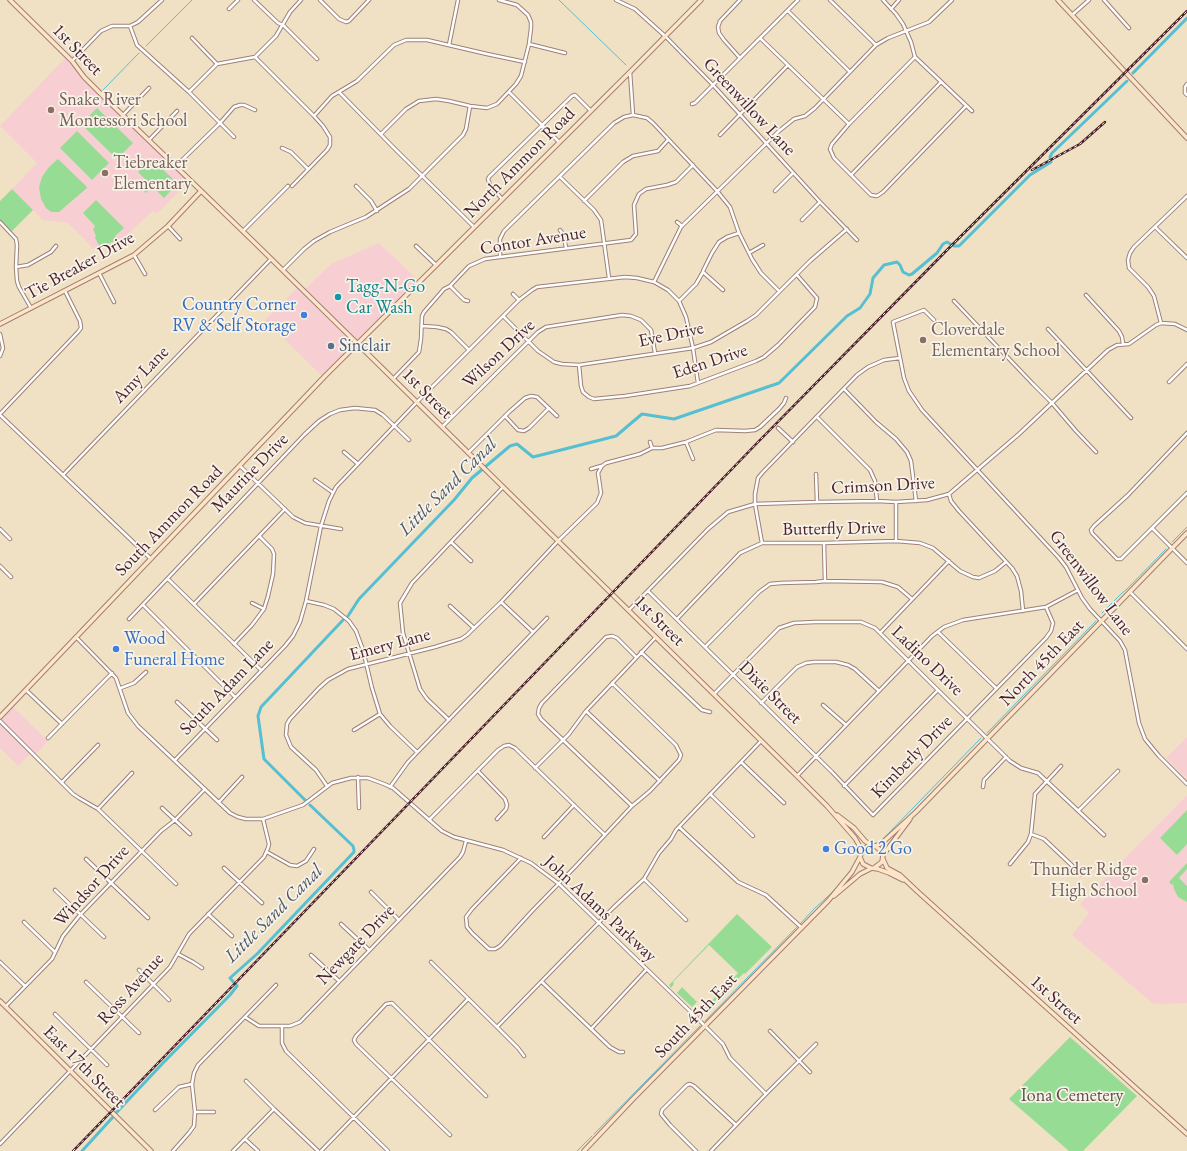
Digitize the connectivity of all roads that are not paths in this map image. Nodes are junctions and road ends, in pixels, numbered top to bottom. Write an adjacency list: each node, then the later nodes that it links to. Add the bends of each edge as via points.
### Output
1 (10, 0): 40 (main road, 1st Street)
2 (162, 0): 26 (street)
3 (238, 0): 22 (street)
4 (254, 0): 25 (street)
5 (300, 0): 25 (street)
6 (320, 0): 7 (street, via 339,19 346,22)
7 (369, 0)
8 (458, 0): 34 (street)
9 (499, 0): 32 (street, via 514,3 528,15 532,28)
10 (616, 0): 29 (street, Greenwillow Lane, via 635,8)
11 (701, 0): 29 (main road, North Ammon Road)
12 (740, 0): 38 (street, via 720,21 718,27 719,33)
13 (798, 0): 23 (street)
14 (830, 0): 33 (street)
15 (883, 0): 21 (street)
16 (899, 0): 21 (street)
17 (952, 0): 28 (street, via 929,22)
18 (1058, 0): 24 (main road)
19 (1089, 0): 24 (street)
20 (1104, 0): 27 (street)
21 (891, 8): 28 (street)
22 (229, 9)
23 (788, 10): 31 (street); 45 (street)
24 (1072, 15): 72 (main road)
25 (283, 25): 37 (street); 39 (street)
26 (130, 26): 40 (street, via 106,27); 50 (street, via 137,45)
27 (1129, 28)
28 (907, 32): 33 (street); 36 (street)
29 (665, 36): 44 (main road, North Ammon Road); 48 (street, Greenwillow Lane)
30 (192, 38): 42 (street)
31 (760, 38): 38 (street); 43 (street)
32 (529, 44): 35 (street); 41 (street)
33 (876, 44): 45 (street)
34 (449, 45): 41 (street); 51 (street, via 427,40 399,42 357,81)
35 (565, 53)
36 (915, 57): 46 (street); 67 (street)
37 (255, 58): 42 (street); 65 (street)
38 (740, 58): 48 (street)
39 (317, 59)
40 (72, 61): 62 (main road, 1st Street, via 84,77)
41 (525, 62): 52 (street, via 522,76)
42 (217, 64): 50 (street)
43 (788, 65): 54 (street); 64 (street)
44 (630, 72): 60 (main road, North Ammon Road); 63 (street)
45 (850, 72): 54 (street)
46 (941, 82): 57 (street); 82 (street)
47 (1187, 84): 53 (street)
48 (713, 85): 55 (street); 64 (street, Greenwillow Lane)
49 (149, 88): 62 (street)
50 (189, 92): 66 (street)
51 (339, 92): 65 (street); 69 (street)
52 (509, 92): 56 (street, via 497,104 487,108); 68 (street)
53 (1187, 95)
54 (823, 99): 67 (street); 76 (street, via 805,116 794,119 779,131)
55 (692, 104)
56 (470, 106): 69 (street, via 436,99 419,101 406,109); 83 (street, via 463,135)
57 (966, 106): 61 (street); 82 (street, via 883,192 876,196 871,195)
58 (255, 110): 66 (street, via 244,105 236,106)
59 (178, 111): 73 (street)
60 (591, 111): 68 (street, via 575,95); 75 (main road, North Ammon Road)
61 (972, 111)
62 (123, 115): 73 (main road, 1st Street)
63 (633, 115): 74 (street, via 647,118); 84 (street, via 614,123)
64 (740, 115): 70 (street); 76 (street, Greenwillow Lane)
65 (314, 116): 80 (street, via 323,126 331,142 329,148)
66 (220, 122): 71 (street); 79 (street)
67 (849, 124): 82 (street, via 830,149 834,158)
68 (542, 125): 75 (street); 90 (street, via 489,177 490,184)
69 (381, 134): 83 (street)
70 (720, 136)
71 (234, 137)
72 (1187, 138)
73 (150, 140): 79 (main road, 1st Street)
74 (668, 140): 78 (street); 91 (street, via 658,151 633,156 623,162)
75 (559, 142): 90 (main road, North Ammon Road)
76 (767, 144): 81 (street, Greenwillow Lane); 87 (street)
77 (282, 148): 80 (street, via 291,152)
78 (693, 165): 87 (street); 107 (street, Contor Avenue, via 676,182 646,189 639,194 634,205 636,234 633,239)
79 (176, 166): 86 (main road, 1st Street)
80 (308, 169): 103 (street)
81 (793, 172): 88 (street); 92 (street, Greenwillow Lane)
82 (851, 174)
83 (422, 176): 93 (street, via 409,189); 99 (street)
84 (560, 177): 91 (street); 114 (street, via 501,235)
85 (356, 186): 93 (street, via 371,200)
86 (201, 191): 97 (main road, Tie Breaker Drive); 103 (main road, 1st Street)
87 (717, 191): 98 (street); 104 (street, via 730,207)
88 (775, 191)
89 (1187, 196): 100 (street)
90 (502, 200): 99 (main road, North Ammon Road)
91 (584, 200): 107 (street, via 601,220)
92 (820, 202): 94 (street); 102 (street, Greenwillow Lane)
93 (378, 211): 119 (street, via 314,241)
94 (802, 220)
95 (0, 222): 118 (street, via 16,238)
96 (677, 222): 98 (street)
97 (168, 226): 105 (street); 113 (main road, Tie Breaker Drive)
98 (682, 226): 125 (street)
99 (474, 227): 117 (main road, North Ammon Road)
100 (1155, 227): 115 (street); 141 (street, via 1134,247 1128,260 1129,268 1154,296)
101 (560, 230): 111 (street)
102 (847, 230): 106 (street, Greenwillow Lane); 123 (street, Eve Drive)
103 (243, 231): 116 (main road, 1st Street)
104 (739, 234): 112 (street); 120 (street, via 719,242)
105 (180, 239)
106 (857, 240)
107 (604, 244): 111 (street, Contor Avenue); 124 (street)
108 (763, 245): 112 (street)
109 (56, 246): 118 (street, via 51,252 28,265)
110 (416, 246): 117 (street)
111 (566, 248): 114 (street, Contor Avenue)
112 (749, 253): 129 (street, via 761,273)
113 (134, 255): 121 (main road, Tie Breaker Drive); 122 (street)
114 (500, 257): 126 (street, Contor Avenue, via 485,259 469,266)
115 (1187, 258)
116 (271, 259): 119 (main road, 1st Street); 189 (street, Amy Lane)
117 (436, 265): 147 (main road, North Ammon Road)
118 (16, 267): 137 (street, via 19,287)
119 (283, 270): 147 (main road, 1st Street)
120 (703, 272): 127 (street); 133 (street, via 696,284)
121 (99, 273): 128 (main road, Tie Breaker Drive); 135 (street)
122 (144, 274)
123 (797, 275): 129 (street, Eve Drive); 159 (street, Eden Drive, via 817,298 812,312 764,357)
124 (609, 278): 125 (street, South Adam Lane, via 637,278); 132 (street, South Adam Lane, via 537,287)
125 (654, 282): 133 (street, via 668,290)
126 (450, 286): 136 (street); 142 (street, Contor Avenue, via 424,312)
127 (723, 290)
128 (64, 291): 137 (main road, Tie Breaker Drive); 165 (street, via 80,321 81,328)
129 (779, 291): 149 (street, Eve Drive, via 747,321 705,345)
130 (513, 294): 132 (street)
131 (1086, 296): 148 (street, via 1119,332)
132 (519, 300): 138 (street, South Adam Lane)
133 (679, 301): 149 (street, via 686,316)
134 (954, 301): 163 (street)
135 (114, 302)
136 (468, 302)
137 (30, 308): 140 (main road, Tie Breaker Drive)
138 (503, 316): 146 (street, Eve Drive); 150 (street, South Adam Lane)
139 (934, 320): 153 (street, Greenwillow Lane, via 924,310 894,320 892,324)
140 (0, 324)
141 (1160, 324): 144 (street, via 1175,324); 148 (street, Crimson Drive, via 1129,344)
142 (422, 326): 150 (street, via 446,329); 157 (street, Contor Avenue, via 419,352)
143 (1048, 329): 156 (street)
144 (1187, 330)
145 (0, 334): 152 (street, via 3,348)
146 (528, 342): 151 (street, Wilson Drive, via 546,326 627,315 637,318 651,330); 155 (street, Eve Drive, via 554,362); 171 (street, Wilson Drive)
147 (357, 343): 157 (main road, 1st Street); 184 (main road, South Ammon Road)
148 (1123, 344): 156 (street, Crimson Drive, via 1108,350)
149 (693, 348): 151 (street, Eve Drive); 159 (street)
150 (469, 350): 162 (street, South Adam Lane)
151 (656, 353): 155 (street, Eve Drive)
152 (0, 356)
153 (900, 358): 160 (street, via 884,360 868,367); 187 (street, Greenwillow Lane, via 906,384 914,399)
154 (1187, 364): 158 (street)
155 (579, 365): 159 (street, Eden Drive, via 582,392 594,399)
156 (1086, 370): 163 (street, Crimson Drive); 169 (street)
157 (393, 379): 162 (main road, 1st Street)
158 (1169, 382)
159 (698, 383)
160 (844, 389): 168 (street); 197 (street, via 907,452 912,461)
161 (786, 398): 176 (street, via 779,409 755,430 716,430)
162 (417, 402): 170 (street, South Adam Lane); 171 (main road, 1st Street)
163 (1052, 403): 180 (street); 187 (street, Crimson Drive)
164 (549, 408): 166 (street, via 537,397 531,396 521,401); 166 (street, via 524,431 518,430); 167 (street)
165 (0, 414): 189 (street)
166 (505, 416): 181 (street)
167 (558, 416)
168 (817, 417): 177 (street); 196 (street, via 870,470)
169 (1131, 418)
170 (394, 425): 174 (street, Maurine Drive); 183 (street, South Adam Lane); 191 (street, Maurine Drive, via 375,410 355,408 330,414 304,435)
171 (442, 427): 181 (main road, 1st Street)
172 (778, 428): 177 (street)
173 (1187, 433): 203 (street, via 1091,530 1117,559 1121,559)
174 (409, 440)
175 (650, 442): 178 (street)
176 (686, 442): 178 (street); 182 (street)
177 (793, 442): 200 (street, via 758,478)
178 (652, 448): 185 (street)
179 (344, 452): 183 (street)
180 (1096, 452)
181 (468, 453): 192 (main road, 1st Street)
182 (693, 459)
183 (358, 464): 193 (street, South Adam Lane)
184 (240, 466): 191 (street); 215 (main road, South Ammon Road)
185 (602, 466): 186 (street); 210 (street, Emery Lane, via 598,473 601,493 597,503)
186 (590, 469)
187 (978, 470): 195 (street, Crimson Drive); 224 (street, Greenwillow Lane, via 1059,558)
188 (816, 474): 198 (street)
189 (63, 475): 215 (street)
190 (315, 480): 193 (street)
191 (259, 483): 201 (street); 222 (street, Maurine Drive)
192 (503, 487): 210 (main road, 1st Street); 211 (street)
193 (332, 492): 202 (street, South Adam Lane)
194 (1187, 493): 203 (street)
195 (949, 494): 197 (street, Crimson Drive); 218 (street, via 959,511)
196 (877, 501): 198 (street, Crimson Drive); 199 (street, Crimson Drive)
197 (916, 501): 199 (street, Crimson Drive)
198 (817, 502): 200 (street, Crimson Drive)
199 (896, 502): 209 (street)
200 (755, 504): 212 (street); 225 (street, Crimson Drive, via 728,512 716,521)
201 (285, 509): 202 (street, via 305,523); 207 (street)
202 (322, 526): 205 (street); 228 (street, South Adam Lane)
203 (1152, 528): 214 (street)
204 (0, 529): 208 (street)
205 (341, 529)
206 (1187, 533): 214 (main road, North 45th East)
207 (259, 536): 231 (street); 235 (street, via 272,549 275,559 274,574)
208 (10, 539)
209 (896, 540): 213 (street, Butterfly Drive); 217 (street, Butterfly Drive, via 925,544)
210 (558, 541): 229 (street, Emery Lane); 236 (main road, 1st Street)
211 (451, 542): 216 (street); 252 (street, via 412,583 400,603 403,633)
212 (762, 543): 213 (street, Butterfly Drive); 240 (street, Butterfly Drive, via 740,553)
213 (824, 543): 223 (street)
214 (1173, 548): 219 (street); 226 (main road, North 45th East)
215 (151, 559): 247 (main road, South Ammon Road)
216 (471, 561)
217 (949, 561): 218 (street, Butterfly Drive, via 960,571 979,578 995,571); 227 (street)
218 (1006, 562): 237 (street, via 1019,580)
219 (1187, 563)
220 (0, 566): 221 (street)
221 (11, 577)
222 (168, 579): 231 (street); 232 (street, Maurine Drive)
223 (824, 581): 227 (street, via 882,582 898,587); 249 (street, via 770,584)
224 (1078, 590): 234 (street); 241 (street, Greenwillow Lane)
225 (648, 591): 236 (street, Crimson Drive); 240 (street, Dixie Street)
226 (1130, 592): 241 (main road, North 45th East); 250 (street)
227 (912, 599): 245 (street)
228 (306, 601): 255 (street, via 334,609 349,621 356,631); 256 (street, South Adam Lane, via 300,622 292,636)
229 (501, 602): 242 (street, Emery Lane); 243 (street)
230 (252, 603): 235 (street)
231 (194, 604): 248 (street)
232 (143, 605): 239 (street, Maurine Drive); 267 (street)
233 (450, 606): 242 (street)
234 (1046, 607): 237 (street); 262 (street, Kimberly Drive, via 1053,623 1051,631)
235 (264, 609): 248 (street)
236 (629, 610): 246 (main road, 1st Street)
237 (1023, 611): 244 (street, via 954,622)
238 (547, 618): 243 (street)
239 (129, 619)
240 (677, 619): 249 (street, Dixie Street)
241 (1101, 621): 283 (main road, North 45th East); 304 (street, Greenwillow Lane, via 1120,641 1124,650 1139,723 1145,739)
242 (474, 628): 252 (street, Emery Lane, via 461,639)
243 (533, 632): 276 (street)
244 (938, 632): 254 (street); 262 (street)
245 (880, 633): 254 (street, Ladino Drive); 259 (street, Ladino Drive, via 861,622 786,625 779,628)
246 (656, 637): 251 (street); 266 (main road, 1st Street)
247 (76, 638): 258 (street, John Adams Parkway); 263 (main road, South Ammon Road)
248 (234, 644): 256 (street)
249 (705, 647): 259 (street, Dixie Street)
250 (1187, 649)
251 (641, 652): 253 (street); 272 (street, via 702,710)
252 (410, 654): 255 (street, Emery Lane); 276 (street, via 420,689)
253 (636, 657): 260 (street); 284 (street, via 617,638 606,637 542,703 538,714)
254 (908, 661): 264 (street, Ladino Drive); 265 (street)
255 (366, 664): 273 (street); 305 (street, Emery Lane, via 348,669 328,680 287,724 286,735 291,747 316,770)
256 (261, 670): 267 (street, South Adam Lane)
257 (146, 672): 261 (street, via 134,683)
258 (112, 673): 261 (street, John Adams Parkway); 278 (street)
259 (733, 675): 266 (street, Ladino Drive); 269 (street, Dixie Street)
260 (612, 683): 271 (street); 302 (street, via 676,746 681,755)
261 (121, 688): 291 (street, John Adams Parkway, via 128,712 138,726)
262 (996, 688): 275 (street, Kimberly Drive)
263 (26, 690): 274 (main road, South Ammon Road); 278 (street)
264 (938, 690): 275 (street, Ladino Drive); 306 (street)
265 (879, 691): 269 (street, via 848,665 814,662 797,667); 279 (street)
266 (714, 694): 286 (main road, 1st Street)
267 (235, 696): 280 (street, South Adam Lane)
268 (178, 702): 280 (street)
269 (761, 703): 289 (street, Dixie Street)
270 (823, 705): 279 (street)
271 (586, 710): 284 (street); 302 (street)
272 (710, 712)
273 (380, 714): 281 (street); 288 (street)
274 (0, 717)
275 (967, 718): 283 (street, Ladino Drive); 321 (street, Kimberly Drive)
276 (449, 720): 288 (street)
277 (0, 721): 303 (street)
278 (62, 724): 282 (street)
279 (846, 725): 289 (street)
280 (205, 729): 285 (street); 291 (street, South Adam Lane)
281 (354, 730)
282 (48, 738)
283 (987, 738): 290 (street, Ladino Drive); 320 (main road, North 45th East)
284 (563, 739): 294 (street); 314 (street)
285 (217, 740)
286 (761, 740): 292 (street); 298 (main road, 1st Street)
287 (98, 745): 303 (street)
288 (417, 752): 307 (street)
289 (815, 757): 298 (street); 306 (street, Dixie Street)
290 (1006, 757): 301 (street, Ladino Drive, via 1015,765 1034,771); 308 (street, via 984,780)
291 (175, 760): 309 (street, John Adams Parkway)
292 (741, 762): 310 (street); 312 (street)
293 (1061, 766): 301 (street)
294 (535, 768): 295 (street, via 509,745 498,750); 313 (street)
295 (478, 771): 323 (street, via 507,804); 325 (street)
296 (1118, 771): 319 (street)
297 (132, 773): 318 (street)
298 (797, 776): 315 (main road, 1st Street)
299 (358, 777): 305 (street, John Adams Parkway, via 342,779); 307 (street, John Adams Parkway); 317 (street)
300 (242, 778): 311 (street)
301 (1047, 780): 319 (street, Ladino Drive); 328 (street, via 1035,794)
302 (660, 781): 314 (street)
303 (62, 782): 318 (street, via 78,798)
304 (1187, 784)
305 (327, 786): 322 (street, John Adams Parkway, via 303,805)
306 (844, 786): 321 (street, Dixie Street)
307 (390, 787): 325 (street, John Adams Parkway)
308 (983, 787)
309 (205, 789): 311 (street, John Adams Parkway); 324 (street, Windsor Drive)
310 (710, 794): 326 (street); 331 (street)
311 (219, 802): 322 (street, John Adams Parkway, via 238,817)
312 (784, 803)
313 (574, 805): 329 (street); 332 (street)
314 (632, 806): 329 (street)
315 (827, 806): 334 (main road, via 854,828 865,842); 338 (main road, via 858,842)
316 (162, 808): 324 (street)
317 (359, 808)
318 (98, 809): 336 (street)
319 (1079, 810): 330 (street, Ladino Drive)
320 (916, 812): 334 (main road, North 45th East, via 882,843); 339 (main road, North 45th East)
321 (873, 815)
322 (263, 819): 337 (street, via 269,844)
323 (497, 819)
324 (175, 820): 327 (street); 336 (street, Windsor Drive)
325 (429, 820): 333 (street, John Adams Parkway, via 442,831)
326 (679, 826): 346 (street); 364 (street, via 738,882 766,895)
327 (190, 834)
328 (1031, 834): 342 (street, via 1025,847); 345 (street, via 1044,839)
329 (605, 835): 350 (street)
330 (1104, 835)
331 (753, 836)
332 (544, 837)
333 (466, 841): 340 (street, John Adams Parkway, via 503,850); 359 (street, Newgate Drive, via 460,857)
334 (873, 846): 338 (main road, via 865,848); 339 (main road, via 879,848)
335 (314, 849): 337 (street, via 306,862 297,866 290,865)
336 (142, 851): 348 (street, Windsor Drive); 349 (street)
337 (267, 852): 347 (street, Ross Avenue)
338 (861, 856): 344 (main road, via 863,864); 354 (main road, South 45th East, via 852,872)
339 (883, 857): 344 (main road, via 880,865); 351 (main road, 1st Street, via 888,868)
340 (521, 858): 350 (street, John Adams Parkway); 350 (street, via 466,917 467,927 489,949 500,946)
341 (86, 859): 348 (street)
342 (1010, 864)
343 (224, 868): 347 (street)
344 (872, 868): 351 (main road, 1st Street, via 889,873); 354 (main road, South 45th East, via 860,874)
345 (1081, 874)
346 (644, 879): 360 (street); 362 (street)
347 (239, 882): 355 (street); 357 (street, Ross Avenue)
348 (111, 883): 356 (street, Windsor Drive); 358 (street)
349 (176, 884)
350 (558, 884): 362 (street, John Adams Parkway)
351 (909, 884): 415 (main road, 1st Street)
352 (55, 890): 356 (street)
353 (371, 892): 359 (street)
354 (828, 901): 364 (main road, South 45th East)
355 (262, 904)
356 (80, 914): 366 (street); 368 (street, Windsor Drive, via 63,936)
357 (208, 914): 365 (street); 369 (street, Ross Avenue, via 185,939)
358 (148, 918)
359 (399, 920): 367 (street, Newgate Drive)
360 (686, 920)
361 (24, 922): 368 (street)
362 (598, 923): 375 (street, John Adams Parkway); 378 (street)
363 (341, 924): 367 (street)
364 (802, 928): 390 (main road, South 45th East)
365 (232, 936)
366 (104, 937)
367 (368, 950): 376 (street, Newgate Drive)
368 (55, 952): 381 (street, Windsor Drive, via 52,959)
369 (178, 954): 373 (street); 379 (street, Ross Avenue, via 170,968)
370 (311, 955): 376 (street)
371 (0, 962): 381 (street)
372 (431, 962): 382 (street)
373 (202, 968)
374 (138, 970): 379 (street)
375 (646, 970): 390 (street, John Adams Parkway); 392 (street)
376 (339, 981): 389 (street, Newgate Drive, via 300,1022)
377 (86, 982): 388 (street)
378 (542, 982): 391 (street); 392 (street)
379 (153, 985): 383 (street); 388 (street, Ross Avenue)
380 (276, 985): 387 (street)
381 (25, 986): 385 (street, Windsor Drive)
382 (468, 999): 391 (street); 395 (street)
383 (169, 1000)
384 (0, 1001): 385 (main road, East 17th Street)
385 (6, 1006): 402 (main road, East 17th Street)
386 (55, 1014): 397 (street)
387 (245, 1017): 389 (street, Newgate Drive, via 259,1026); 406 (street, via 198,1065)
388 (123, 1018): 394 (street); 397 (street, Ross Avenue)
389 (282, 1026): 413 (street, via 282,1043 286,1051)
390 (705, 1026): 407 (street, John Adams Parkway, via 723,1044 730,1058); 426 (main road, South 45th East)
391 (497, 1027): 399 (street)
392 (591, 1029): 398 (street, via 610,1047)
393 (770, 1031): 400 (street)
394 (139, 1033)
395 (429, 1040): 404 (street); 404 (street, via 388,1002 354,1040); 408 (street)
396 (816, 1044): 400 (street)
397 (92, 1050): 401 (street); 402 (street, Ross Avenue)
398 (623, 1052)
399 (524, 1056)
400 (800, 1061): 403 (street); 407 (street)
401 (108, 1065)
402 (70, 1072): 418 (street, Ross Avenue); 419 (main road, East 17th Street)
403 (810, 1072)
404 (392, 1079): 413 (street); 416 (street)
405 (246, 1081): 409 (street)
406 (192, 1084): 410 (street, via 179,1087); 411 (street)
407 (766, 1094): 414 (street)
408 (486, 1096)
409 (274, 1109): 417 (street); 423 (street)
410 (155, 1110)
411 (195, 1112): 412 (street); 420 (street, via 192,1129)
412 (214, 1112)
413 (353, 1118): 424 (street); 425 (street)
414 (736, 1125): 427 (street, via 694,1086 687,1085 661,1114); 428 (street)
415 (1187, 1134)
416 (450, 1135)
417 (245, 1139): 421 (street); 422 (street)
418 (0, 1144)
419 (151, 1151)
420 (173, 1151)
421 (233, 1151)
422 (258, 1151)
423 (318, 1151)
424 (321, 1151)
425 (388, 1151)
426 (584, 1151)
427 (696, 1151)
428 (711, 1151)

